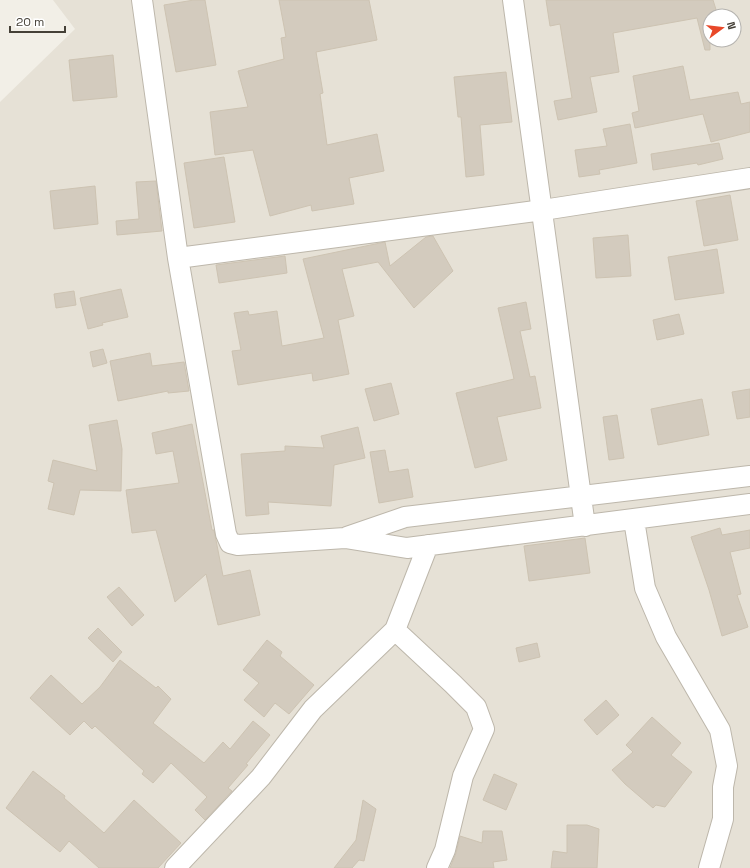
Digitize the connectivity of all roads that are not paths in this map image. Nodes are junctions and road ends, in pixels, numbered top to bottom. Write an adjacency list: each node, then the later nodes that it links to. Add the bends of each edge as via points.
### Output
1 (142, 0): 5 (street)
2 (513, 0): 4 (street)
3 (750, 178): 4 (street)
4 (542, 210): 5 (street); 7 (street)
5 (178, 258): 11 (street, via 226,534 230,543 238,545)
6 (750, 476): 7 (street)
7 (582, 497): 10 (street); 11 (street, via 405,517)
8 (750, 504): 9 (street)
9 (634, 520): 10 (street); 16 (street, via 645,588 666,637 720,730 727,766 723,819)
10 (585, 526): 12 (street)
11 (345, 538): 12 (street, via 407,548)
12 (428, 545): 13 (street)
13 (395, 630): 14 (street, via 313,709 261,777); 15 (street, via 476,707 484,729 463,776)
14 (175, 868)
15 (437, 868)
16 (709, 868)

